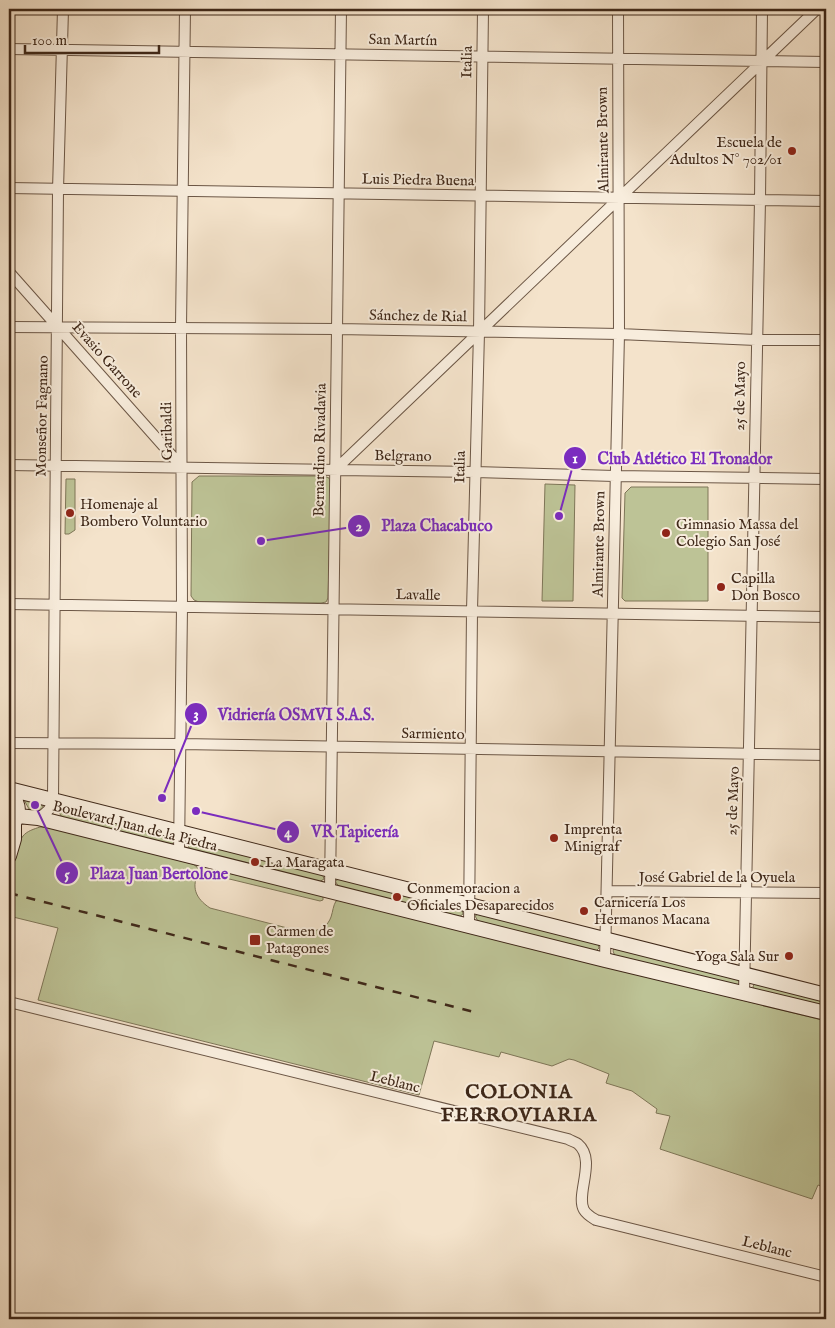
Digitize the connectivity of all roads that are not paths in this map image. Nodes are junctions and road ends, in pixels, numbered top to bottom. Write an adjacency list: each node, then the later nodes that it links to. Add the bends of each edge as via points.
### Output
1 (63, 9): 9 (street, Monseñor Fagnano)
2 (186, 9): 10 (street, Garibaldi)
3 (341, 9): 11 (street, Bernardino Rivadavia)
4 (483, 9): 12 (street, Italia)
5 (618, 9): 13 (street, Almirante Brown)
6 (762, 9): 14 (street, 25 de Mayo)
7 (816, 9): 14 (street)
8 (9, 48): 9 (street, San Martín)
9 (62, 50): 10 (street, San Martín); 17 (street, Monseñor Fagnano)
10 (185, 52): 11 (street, San Martín); 18 (street, Garibaldi)
11 (341, 54): 12 (street, San Martín); 19 (street, Bernardino Rivadavia)
12 (482, 56): 13 (street, San Martín); 20 (street, Italia)
13 (617, 58): 14 (street, San Martín); 21 (street, Almirante Brown)
14 (762, 62): 15 (street, San Martín); 21 (street); 22 (street, 25 de Mayo)
15 (826, 62)
16 (9, 188): 17 (street, Luis Piedra Buena)
17 (58, 190): 18 (street, Luis Piedra Buena); 27 (street, Monseñor Fagnano)
18 (183, 191): 19 (street, Luis Piedra Buena); 26 (street, Garibaldi)
19 (339, 194): 20 (street, Luis Piedra Buena); 28 (street, Bernardino Rivadavia)
20 (480, 196): 21 (street, Luis Piedra Buena); 29 (street, Italia)
21 (620, 199): 22 (street, Luis Piedra Buena); 29 (street); 30 (street, Almirante Brown)
22 (760, 200): 23 (street, Luis Piedra Buena); 31 (street, 25 de Mayo)
23 (826, 201)
24 (9, 272): 27 (street, Evasio Garrone)
25 (9, 327): 27 (street, Sánchez de Rial)
26 (181, 327): 27 (street, Sánchez de Rial); 28 (street, Sánchez de Rial); 35 (street, Garibaldi)
27 (58, 328): 34 (street, Monseñor Fagnano); 35 (street, Evasio Garrone)
28 (337, 329): 29 (street, Sánchez de Rial); 36 (street, Bernardino Rivadavia)
29 (479, 332): 30 (street, Sánchez de Rial); 36 (street); 37 (street, Italia)
30 (619, 334): 31 (street, Sánchez de Rial); 38 (street, Almirante Brown)
31 (756, 340): 32 (street, Sánchez de Rial); 39 (street, 25 de Mayo)
32 (826, 340)
33 (9, 465): 34 (street, Belgrano)
34 (57, 466): 35 (street, Belgrano); 42 (street, Monseñor Fagnano)
35 (182, 467): 36 (street, Belgrano); 43 (street, Garibaldi)
36 (335, 470): 37 (street, Belgrano); 44 (street, Bernardino Rivadavia)
37 (475, 472): 38 (street, Belgrano); 45 (street, Italia)
38 (615, 476): 39 (street, Belgrano); 46 (street, Almirante Brown)
39 (754, 478): 40 (street, Belgrano); 47 (street, 25 de Mayo)
40 (826, 479)
41 (9, 604): 42 (street, Lavalle)
42 (54, 604): 43 (street, Lavalle); 50 (street, Monseñor Fagnano)
43 (182, 607): 44 (street, Lavalle); 51 (street, Garibaldi)
44 (333, 608): 45 (street, Lavalle); 52 (street, Bernardino Rivadavia)
45 (472, 611): 46 (street, Lavalle); 53 (street, Italia)
46 (613, 612): 47 (street, Lavalle); 54 (street, Almirante Brown)
47 (752, 615): 48 (street, Lavalle); 55 (street, 25 de Mayo)
48 (826, 617)
49 (9, 743): 50 (street, Sarmiento)
50 (54, 744): 51 (street, Sarmiento); 58 (street, Monseñor Fagnano)
51 (181, 744): 52 (street, Sarmiento); 61 (street, Garibaldi)
52 (331, 748): 53 (street, Sarmiento); 64 (street, Bernardino Rivadavia)
53 (471, 750): 54 (street, Sarmiento); 69 (street, Italia)
54 (610, 752): 55 (street, Sarmiento); 66 (street, Almirante Brown)
55 (749, 754): 56 (street, Sarmiento); 67 (street, 25 de Mayo)
56 (826, 755)
57 (9, 790): 58 (main road, Boulevard Juan de la Piedra); 60 (main road, Boulevard Juan de la Piedra, via 18,804)
58 (53, 799): 59 (street, via 49,810); 61 (main road, Boulevard Juan de la Piedra)
59 (38, 818): 60 (main road, Boulevard Juan de la Piedra); 62 (main road, Boulevard Juan de la Piedra)
60 (14, 823): 63 (main road)
61 (179, 831): 62 (street, Garibaldi); 64 (main road, Boulevard Juan de la Piedra)
62 (179, 853): 65 (main road, Boulevard Juan de la Piedra)
63 (9, 856)
64 (330, 870): 65 (street, Bernardino Rivadavia); 69 (main road, Boulevard Juan de la Piedra)
65 (330, 891): 70 (main road, Boulevard Juan de la Piedra)
66 (607, 891): 67 (street, José Gabriel de la Oyuela); 71 (street, Almirante Brown)
67 (745, 892): 68 (street, José Gabriel de la Oyuela); 73 (street, 25 de Mayo)
68 (826, 893)
69 (470, 904): 70 (street, Italia); 71 (main road, Boulevard Juan de la Piedra)
70 (469, 926): 72 (main road, Boulevard Juan de la Piedra)
71 (607, 938): 72 (street, Almirante Brown); 73 (main road, Boulevard Juan de la Piedra)
72 (605, 960): 74 (main road, Boulevard Juan de la Piedra)
73 (744, 974): 74 (street, 25 de Mayo); 75 (main road, Boulevard Juan de la Piedra)
74 (744, 994): 77 (main road, Boulevard Juan de la Piedra)
75 (826, 995)
76 (9, 1002): 78 (street, Leblanc, via 568,1139 584,1152 586,1176 582,1202 588,1216)
77 (826, 1013)
78 (826, 1277)

